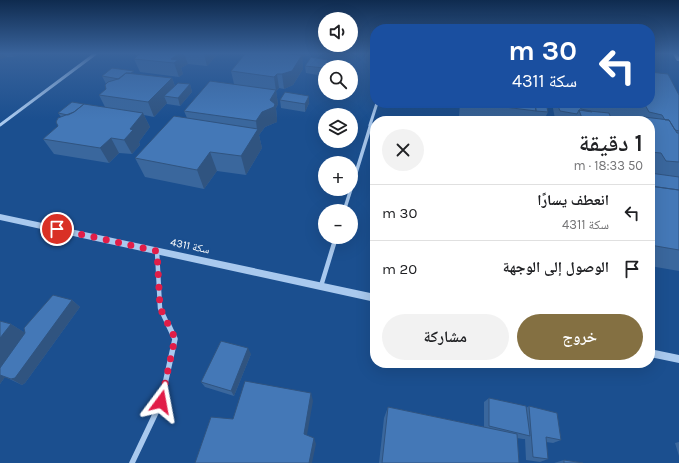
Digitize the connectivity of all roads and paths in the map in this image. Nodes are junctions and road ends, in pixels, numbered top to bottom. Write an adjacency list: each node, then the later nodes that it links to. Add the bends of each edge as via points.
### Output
1 (66, 76): 2 (street)
2 (0, 126)
3 (370, 126): 4 (street)
4 (358, 166)
5 (0, 217): 7 (street, سكة 4311)
6 (334, 244): 8 (street)
7 (157, 251): 8 (street, سكة 4311); 12 (street, via 160,308 175,338 161,402)
8 (321, 287): 9 (street, سكة 4311)
9 (370, 297)
10 (655, 354): 11 (street)
11 (679, 359)
12 (132, 463)

